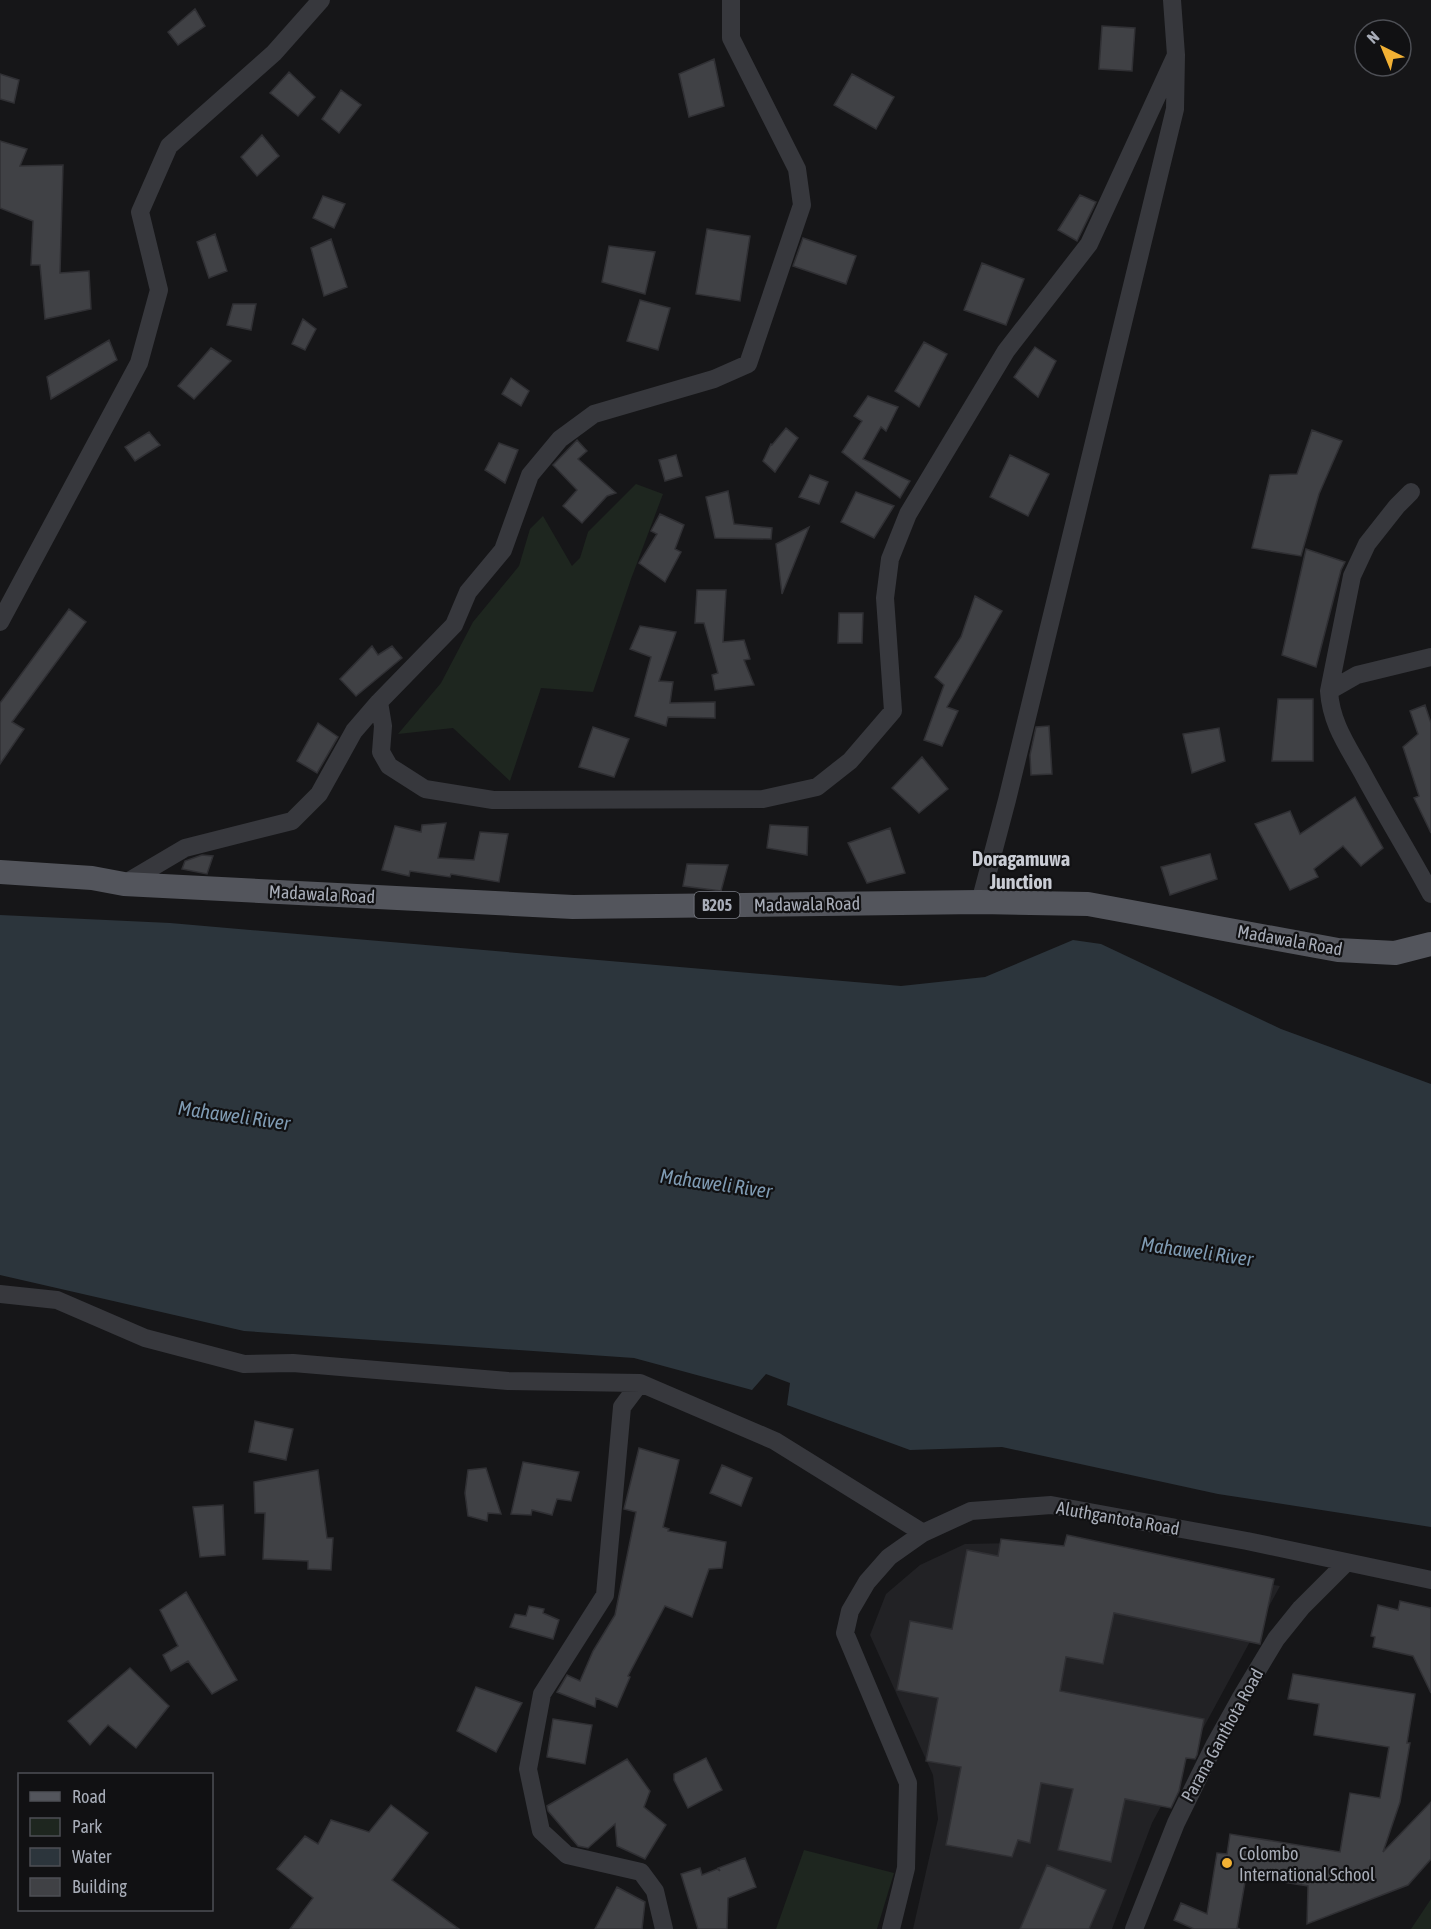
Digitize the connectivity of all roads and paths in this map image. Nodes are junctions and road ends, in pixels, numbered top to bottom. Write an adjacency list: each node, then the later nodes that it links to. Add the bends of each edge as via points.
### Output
1 (321, 0): 6 (street, via 274,53 169,146 140,212 159,290 139,363)
2 (731, 0): 9 (street, via 731,38 797,169 802,205 748,364 714,379 594,414 560,439 530,475 503,550 468,592 454,625)
3 (1172, 0): 4 (street)
4 (1176, 56): 9 (street, via 1089,244 1006,351 908,514 890,559 885,598 893,711 850,761 817,787 763,799 493,800 425,789 389,766 381,752 383,726); 13 (street, via 1174,109)
5 (1411, 492): 8 (street, via 1367,544 1352,576)
6 (0, 622)
7 (1431, 657): 8 (street, via 1357,675)
8 (1329, 691): 12 (street, via 1330,708 1347,748)
9 (379, 702): 11 (street, via 354,731 319,794 292,821 185,848)
10 (0, 872): 11 (main road, Madawala Road / B205)
11 (124, 884): 13 (main road, Madawala Road / B205, via 573,907)
12 (1431, 894)
13 (980, 902): 14 (main road, Madawala Road / B205, via 1088,904 1338,950 1395,953)
14 (1431, 944)
15 (0, 1294): 16 (street, via 57,1300 145,1338 244,1364 293,1363 508,1381)
16 (640, 1383): 17 (street, via 776,1441); 20 (street, via 622,1407 605,1594 542,1694 528,1769 541,1831 567,1855 641,1872 655,1891)
17 (923, 1533): 18 (street, Aluthgantota Road, via 971,1511 1051,1505); 21 (street, Aluthgantota Road, via 889,1557 867,1582 850,1611 845,1633 908,1783 906,1868)
18 (1346, 1563): 19 (street, Aluthgantota Road); 22 (street, Parana Ganthota Road, via 1300,1608 1240,1699 1176,1823)
19 (1431, 1580)
20 (664, 1929)
21 (891, 1929)
22 (1134, 1929)

